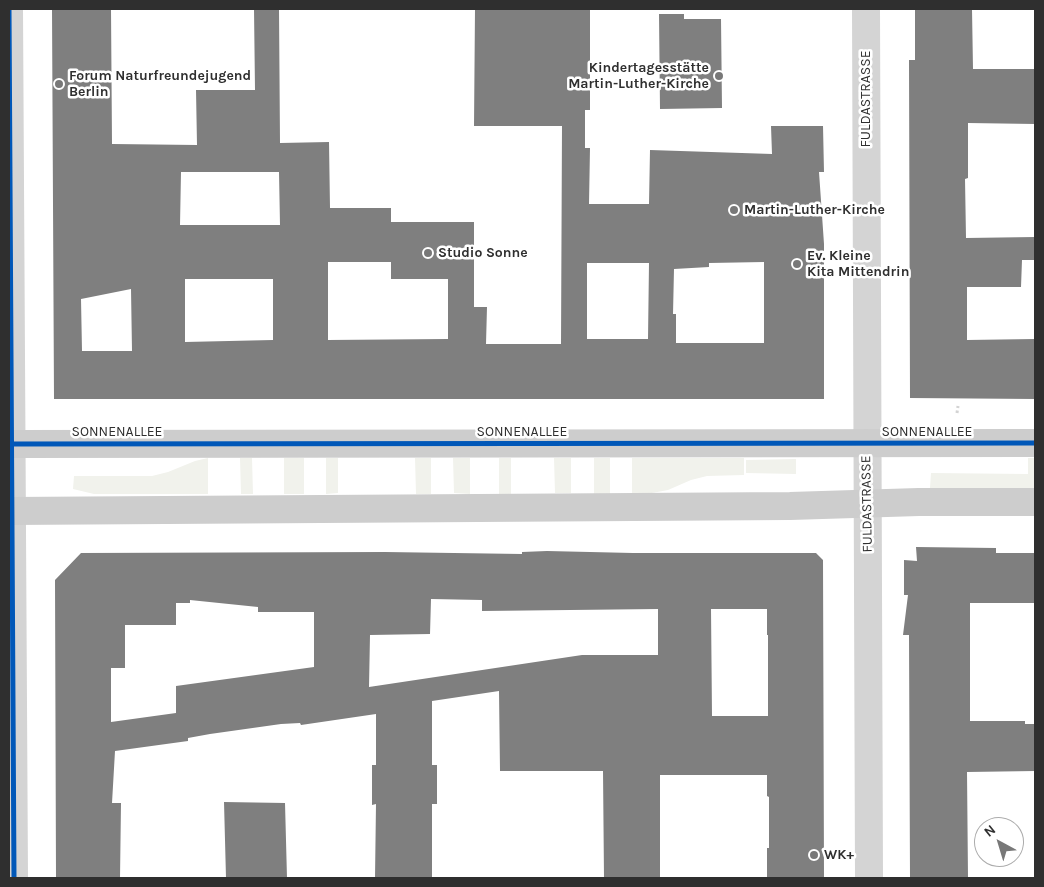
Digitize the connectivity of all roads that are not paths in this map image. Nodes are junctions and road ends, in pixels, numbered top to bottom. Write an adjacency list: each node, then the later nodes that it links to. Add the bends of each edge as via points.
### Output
1 (9, 9): 4 (street)
2 (866, 9): 5 (street, FULDASTRASSE)
3 (1035, 442): 5 (main road, SONNENALLEE)
4 (10, 444): 5 (main road, SONNENALLEE); 8 (street)
5 (867, 444): 7 (street, FULDASTRASSE)
6 (1035, 502): 7 (main road)
7 (868, 503): 8 (main road); 10 (street, FULDASTRASSE)
8 (10, 511): 9 (street)
9 (14, 878)
10 (869, 878)

